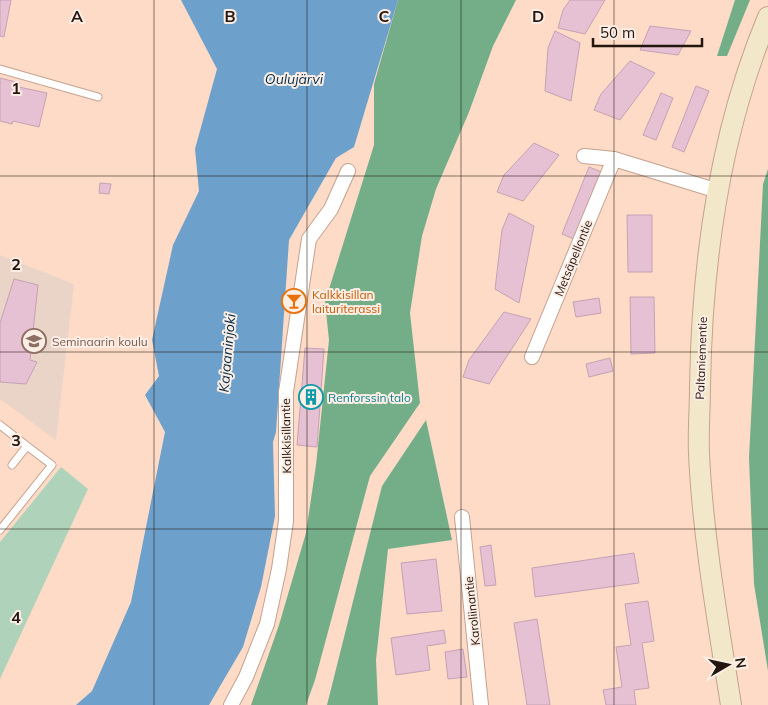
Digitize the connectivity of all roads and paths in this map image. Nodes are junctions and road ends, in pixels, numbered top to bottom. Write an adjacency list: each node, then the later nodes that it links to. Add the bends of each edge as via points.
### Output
1 (768, 17): 7 (street, Paltaniementie, via 740,93)
2 (0, 69): 3 (lane)
3 (98, 97)
4 (584, 156): 5 (street)
5 (614, 159): 7 (street); 8 (street, Metsäpellontie)
6 (348, 171): 14 (street, Kalkkisillantie, via 330,209 309,240 286,392 286,521 279,569 266,624 246,677)
7 (718, 191): 16 (street, Paltaniementie, via 701,327 699,454 707,537)
8 (532, 357)
9 (0, 424): 10 (lane)
10 (27, 446): 11 (lane); 13 (lane, via 52,465)
11 (12, 466)
12 (462, 517): 15 (street, Karoliinantie)
13 (0, 530)
14 (231, 705)
15 (481, 705)
16 (731, 705)

